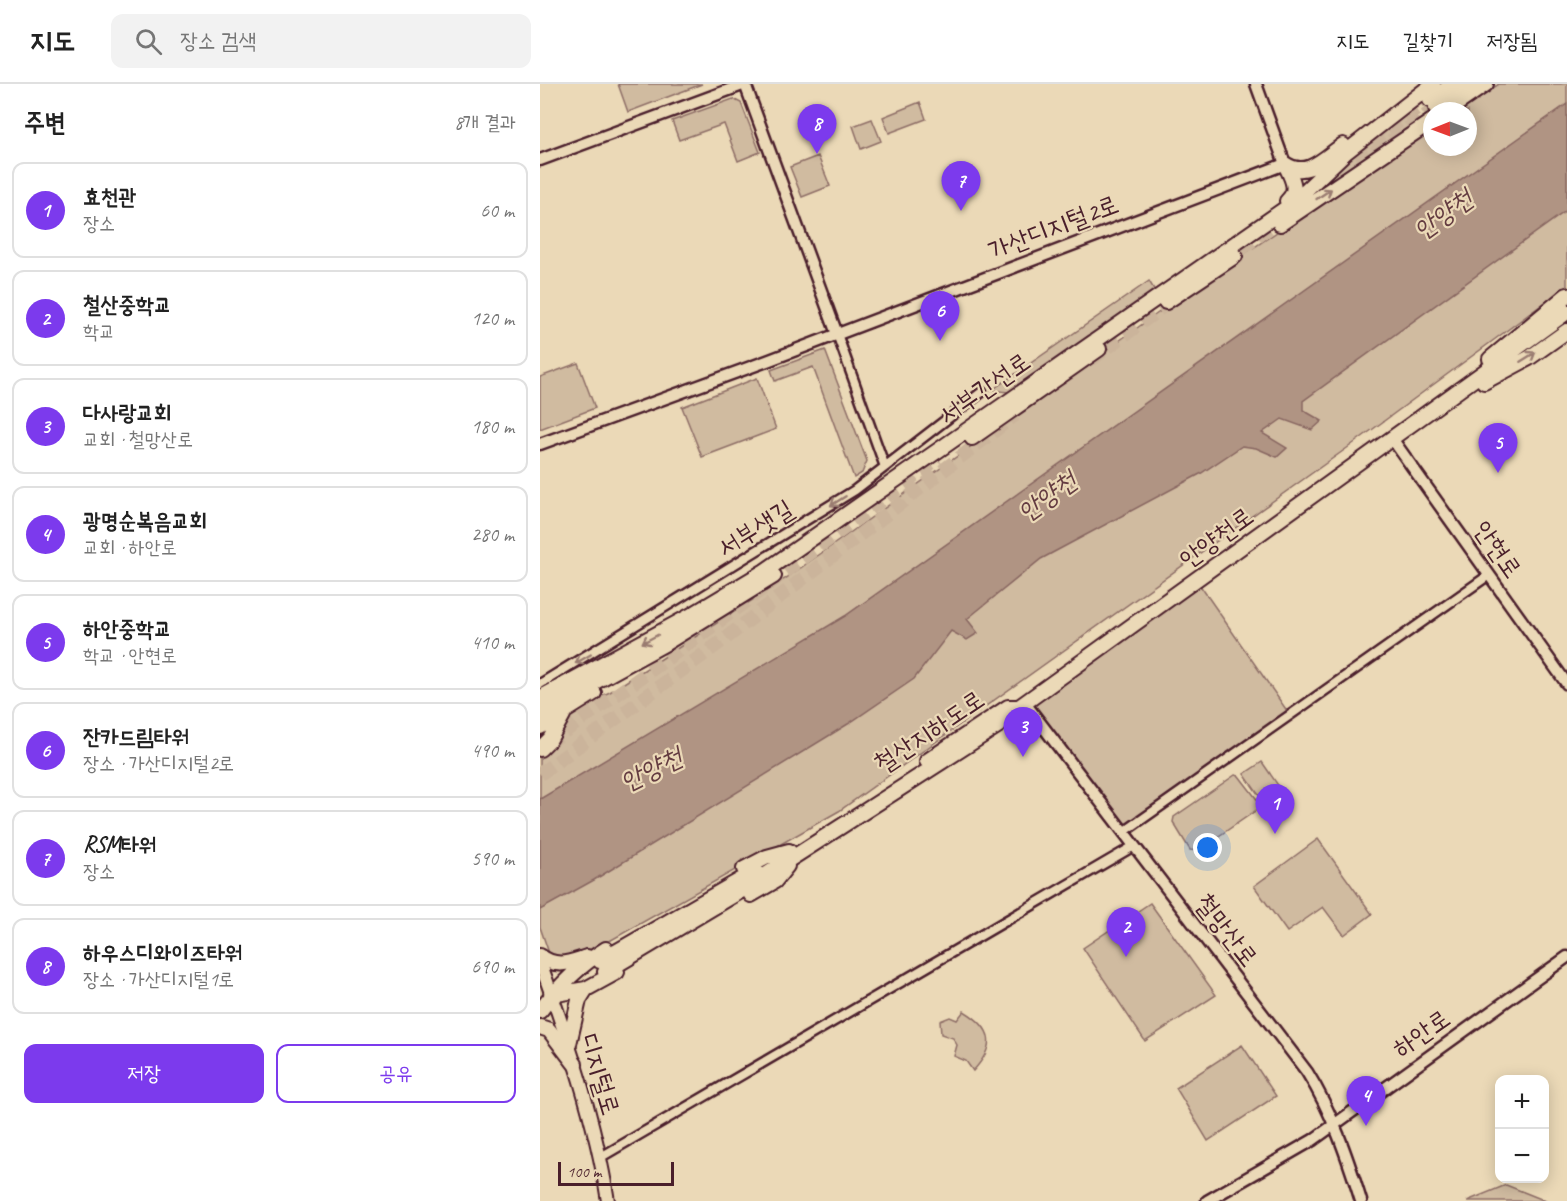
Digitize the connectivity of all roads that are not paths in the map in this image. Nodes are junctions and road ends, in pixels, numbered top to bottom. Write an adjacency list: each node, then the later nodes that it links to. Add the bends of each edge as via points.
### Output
1 (745, 84): 14 (street); 20 (street)
2 (1256, 84): 15 (street)
3 (1433, 84): 12 (main road, 서부간선로)
4 (1453, 84): 8 (main road)
5 (1471, 84): 9 (main road)
6 (1486, 84): 10 (main road, 서부간선로)
7 (1492, 84): 11 (main road)
8 (1444, 102)
9 (1449, 102)
10 (1453, 102)
11 (1455, 102)
12 (1395, 111): 15 (main road, via 1309,169 1300,171); 16 (main road, 서부간선로, via 1289,206)
13 (1423, 121): 27 (main road, 서부간선로, one-way to 13)
14 (540, 160)
15 (1285, 164): 16 (main road, via 1295,188 1292,197); 20 (street, 가산디지털2로)
16 (1202, 266): 28 (main road, 서부간선로, one-way to 28, via 765,571)
17 (1567, 295): 22 (main road)
18 (1567, 312): 22 (main road)
19 (1567, 330): 22 (main road, one-way to 19, via 1528,358)
20 (837, 334): 24 (street, 가산디지털2로); 25 (street)
21 (982, 392): 25 (street, 서부샛길)
22 (1440, 405): 23 (main road, 안양천로)
23 (1393, 440): 26 (street, 안현로); 33 (main road, 안양천로)
24 (540, 444)
25 (885, 467): 29 (street, 서부샛길, one-way to 29, via 855,490)
26 (1489, 574): 30 (street, 안현로); 38 (street)
27 (743, 596): 34 (main road, 서부간선로); 35 (main road, via 724,613)
28 (618, 656): 31 (main road); 32 (main road, 서부간선로)
29 (540, 684)
30 (1567, 684)
31 (540, 690)
32 (540, 698)
33 (1022, 705): 38 (street, 철망산로); 40 (main road, 철산지하도로, via 1013,716)
34 (540, 712)
35 (563, 715): 36 (main road); 37 (main road)
36 (540, 727)
37 (540, 749)
38 (1124, 832): 39 (street, 철망산로)
39 (1134, 846): 50 (street, 철망산로, via 1307,1072); 51 (street)
40 (792, 854): 44 (main road, 철산지하도로); 44 (main road, via 767,857 737,872)
41 (540, 956): 44 (main road, via 550,962)
42 (1567, 957): 50 (street, 하안로)
43 (540, 962): 45 (main road, 디지털로)
44 (595, 970): 45 (main road); 45 (main road); 48 (main road, via 579,1000)
45 (546, 995): 46 (main road); 48 (main road, 디지털로)
46 (540, 1011)
47 (540, 1027): 49 (main road, via 549,1030)
48 (569, 1044): 49 (main road, 디지털로)
49 (575, 1064): 51 (main road, 디지털로)
50 (1333, 1123): 53 (street, 하안로, via 1313,1140); 54 (street, 철망산로)
51 (602, 1157): 52 (main road, 디지털로)
52 (608, 1201)
53 (1207, 1201)
54 (1361, 1201)

